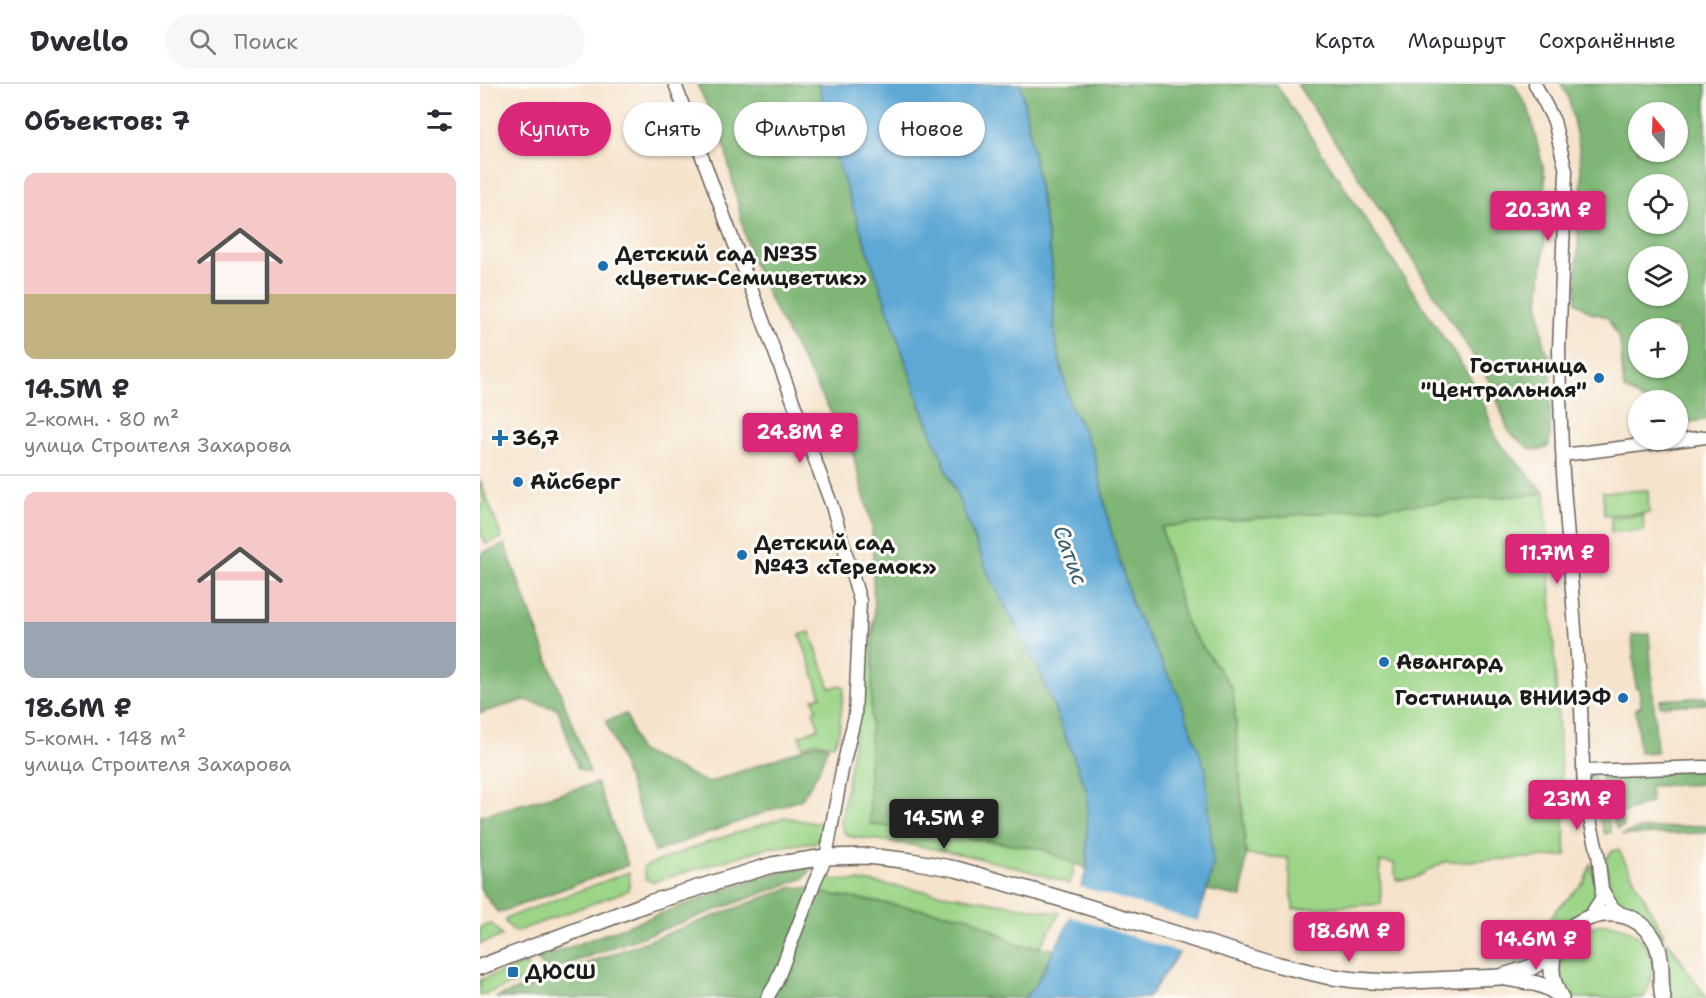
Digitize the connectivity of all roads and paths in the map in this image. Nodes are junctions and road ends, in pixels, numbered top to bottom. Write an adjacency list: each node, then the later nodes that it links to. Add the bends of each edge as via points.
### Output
1 (675, 84): 7 (street, via 832,506 860,601 855,716)
2 (1535, 84): 4 (street, via 1554,121 1566,171 1559,350)
3 (1706, 437): 4 (street)
4 (1563, 455): 6 (street)
5 (1706, 767): 6 (street)
6 (1583, 771): 8 (street)
7 (826, 857): 12 (street, via 771,865 649,903); 13 (street, via 867,856 956,869 1326,976 1388,982); 15 (street)
8 (1602, 889): 9 (street, via 1601,900); 10 (street, via 1612,907)
9 (1590, 916): 10 (street); 11 (street, via 1569,929)
10 (1626, 917): 14 (street, via 1655,941 1661,959)
11 (1559, 942): 13 (street, via 1547,958 1532,967); 16 (street, via 1552,972)
12 (480, 968)
13 (1500, 977): 16 (street, via 1532,982)
14 (1661, 978): 17 (street); 18 (street)
15 (767, 998)
16 (1561, 998)
17 (1653, 998)
18 (1663, 998)

